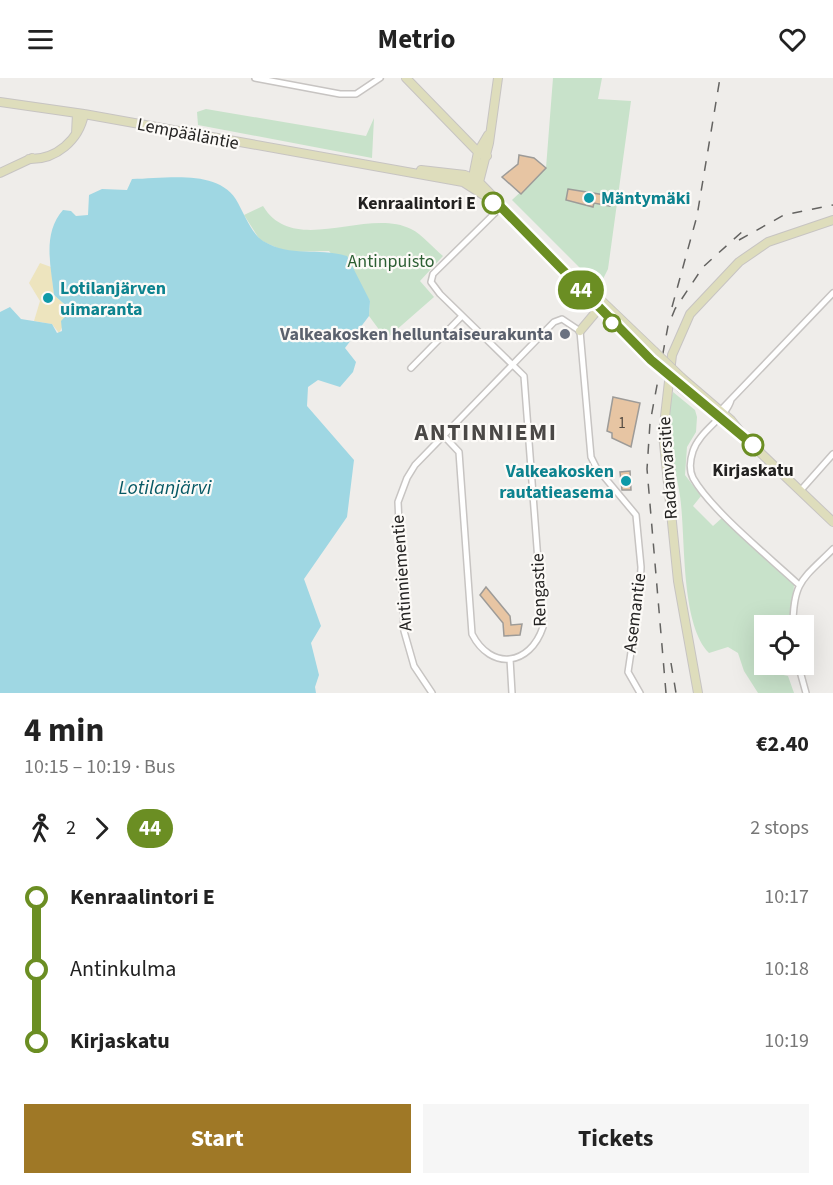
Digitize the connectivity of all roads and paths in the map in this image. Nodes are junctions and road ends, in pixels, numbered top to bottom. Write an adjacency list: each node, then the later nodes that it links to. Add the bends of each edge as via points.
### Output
1 (255, 78): 2 (street, via 357,94)
2 (381, 78)
3 (406, 78): 7 (main road)
4 (498, 78): 7 (main road)
5 (0, 102): 6 (main road, Lempääläntie)
6 (81, 113): 8 (main road, Lempääläntie); 9 (main road, via 80,129 67,146)
7 (483, 154): 10 (main road); 11 (main road)
8 (376, 166): 10 (main road, Lempääläntie); 11 (main road, Lempääläntie)
9 (0, 173)
10 (472, 177): 11 (main road)
11 (478, 186): 12 (main road, via 497,199)
12 (500, 206): 15 (main road, via 574,280 583,284); 16 (street, Rengastie, via 432,278 434,288)
13 (833, 220): 34 (main road, Radanvarsitie, via 774,240 739,262 690,314 672,355 663,434 678,581)
14 (833, 293): 21 (street)
15 (601, 308): 17 (main road); 18 (main road)
16 (462, 316): 19 (street, Rengastie); 20 (street)
17 (580, 331): 19 (street, Antinniementie, via 566,320 558,320); 33 (street, Asemantie, via 591,457 636,515 640,592 628,672)
18 (652, 355): 21 (main road, bridge); 21 (main road, bridge, via 681,388)
19 (513, 364): 22 (street, Antinniementie); 29 (street, Rengastie, via 524,376 527,395 543,627 530,651)
20 (411, 368)
21 (720, 413): 24 (main road); 27 (street, via 696,443 690,460 692,477 719,509)
22 (444, 436): 29 (street, via 459,452 472,634 483,651); 31 (street, Antinniementie, via 406,478 398,508 406,641 414,666)
23 (833, 454): 24 (street)
24 (801, 490): 25 (main road)
25 (833, 522)
26 (833, 549): 27 (street)
27 (798, 584): 28 (street)
28 (793, 615)
29 (510, 659): 32 (street)
30 (801, 675): 35 (street)
31 (432, 693)
32 (512, 693)
33 (640, 693)
34 (698, 693)
35 (806, 693)

